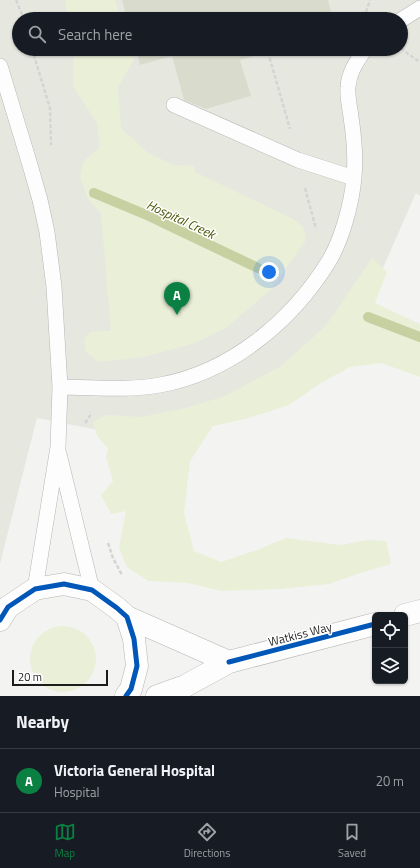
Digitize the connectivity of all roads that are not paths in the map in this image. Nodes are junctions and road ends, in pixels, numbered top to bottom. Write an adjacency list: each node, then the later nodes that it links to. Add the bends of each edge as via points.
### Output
1 (420, 8): 2 (lane)
2 (408, 16)
3 (360, 56): 6 (lane, via 354,66 348,88)
4 (0, 66): 7 (lane, via 47,232 54,287)
5 (174, 105): 6 (lane, via 298,160)
6 (354, 178): 7 (lane, via 346,217 329,260 304,294 268,333 215,366 160,385 131,388)
7 (60, 387): 8 (lane)
8 (58, 447): 9 (lane); 10 (lane)
9 (35, 589): 10 (street, via 64,584); 14 (street, via 8,607)
10 (92, 590): 13 (street)
11 (420, 611): 12 (street)
12 (408, 614)
13 (127, 617): 16 (street); 17 (street, via 134,639 137,666 131,690)
14 (0, 620)
15 (372, 625): 16 (street, Watkiss Way)
16 (229, 662): 18 (street, Watkiss Way, via 185,686)
17 (126, 696)
18 (157, 696)

